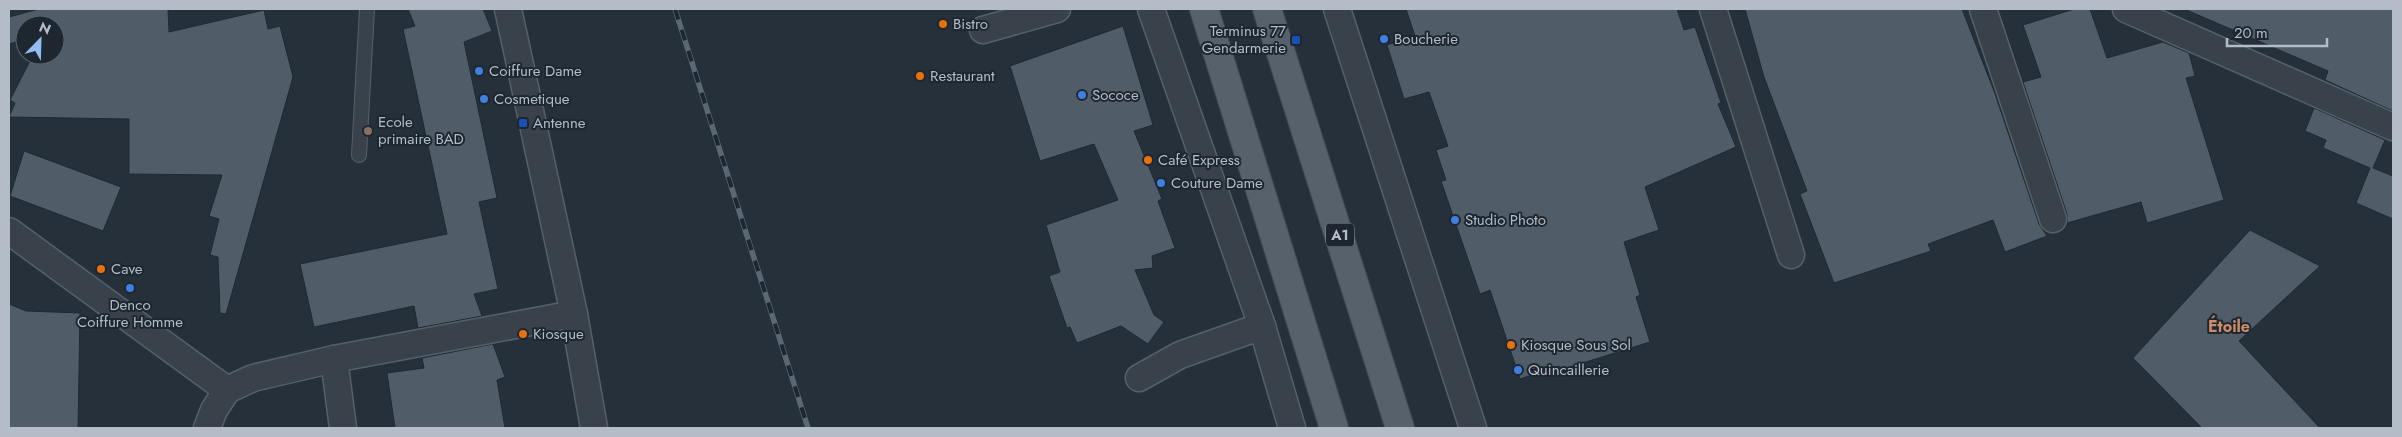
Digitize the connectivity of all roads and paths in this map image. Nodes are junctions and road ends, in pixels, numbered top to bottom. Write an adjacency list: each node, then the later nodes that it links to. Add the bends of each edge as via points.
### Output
1 (366, 9): 13 (lane)
2 (508, 9): 17 (street)
3 (1057, 9): 11 (street)
4 (1151, 9): 18 (street)
5 (1204, 9): 26 (main road)
6 (1267, 9): 27 (main road, A1)
7 (1337, 9): 28 (street)
8 (1713, 9): 16 (street)
9 (2126, 9): 12 (street)
10 (1989, 10): 14 (street)
11 (983, 30)
12 (2393, 127)
13 (359, 155)
14 (2053, 219)
15 (9, 231): 21 (street)
16 (1791, 255)
17 (574, 314): 19 (street); 24 (street)
18 (1262, 326): 20 (street, via 1180,355); 25 (street)
19 (334, 359): 21 (street, via 252,378); 23 (street)
20 (1139, 378)
21 (227, 390): 22 (street)
22 (207, 428)
23 (343, 428)
24 (594, 428)
25 (1292, 428)
26 (1334, 428)
27 (1400, 428)
28 (1473, 428)

